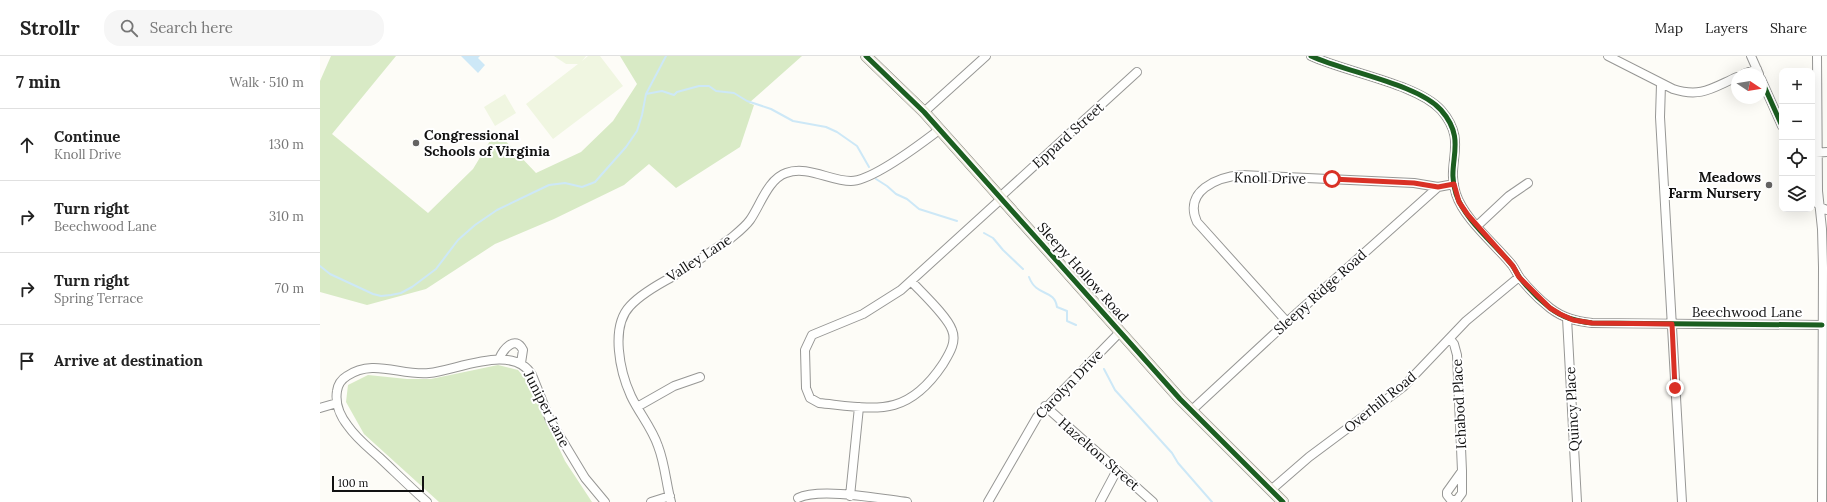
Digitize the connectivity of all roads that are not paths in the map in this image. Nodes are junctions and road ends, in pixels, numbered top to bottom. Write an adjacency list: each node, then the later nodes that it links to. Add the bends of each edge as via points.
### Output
1 (866, 56): 12 (main road, Sleepy Hollow Road)
2 (986, 56): 12 (street)
3 (1311, 56): 18 (street, Beechwood Lane, via 1416,93 1433,102 1448,119 1455,134)
4 (1608, 56): 10 (street)
5 (1751, 56): 7 (street)
6 (1817, 56): 16 (street)
7 (1757, 68)
8 (1138, 72): 20 (street, Eppard Street)
9 (1731, 80): 10 (street, via 1711,90 1696,93 1684,93)
10 (1661, 84): 28 (street, via 1660,117)
11 (1767, 92): 13 (street)
12 (924, 112): 14 (main road, Sleepy Hollow Road)
13 (1779, 119)
14 (939, 130): 20 (main road, Sleepy Hollow Road); 37 (street, Valley Lane, via 879,171 862,179 850,181 800,171 786,172 773,184 750,220 737,233 631,305 620,324 618,344 626,383)
15 (1827, 152): 16 (street)
16 (1815, 153): 22 (street)
17 (1528, 183): 23 (street, via 1509,196)
18 (1454, 184): 19 (street); 23 (street, Beechwood Lane, via 1459,202)
19 (1438, 187): 27 (street, Sleepy Ridge Road); 27 (street, Knoll Drive, via 1407,182 1242,175 1221,178 1200,193 1193,206 1197,222)
20 (1000, 198): 25 (street, Eppard Street); 30 (main road, Sleepy Hollow Road)
21 (1815, 199): 22 (street)
22 (1823, 208): 29 (street)
23 (1477, 226): 24 (street, Beechwood Lane, via 1513,266)
24 (1519, 277): 26 (street, Beechwood Lane, via 1550,308); 31 (street, Overhill Road)
25 (911, 281): 38 (street, Eppard Street, via 952,328 952,349 932,381 914,396 902,403 884,408); 38 (street, Eppard Street, via 877,306 816,333 807,343 806,388 810,398 819,403)
26 (1567, 318): 28 (street, Beechwood Lane, via 1592,323); 47 (street, Quincy Place)
27 (1287, 322): 40 (street, Sleepy Ridge Road)
28 (1672, 324): 29 (street, Beechwood Lane); 56 (street)
29 (1822, 325): 57 (street)
30 (1120, 332): 36 (street, Carolyn Drive); 40 (main road, Sleepy Hollow Road)
31 (1450, 338): 42 (street, Ichabod Place, via 1457,355); 43 (street, Overhill Road, via 1403,387 1309,457)
32 (499, 359): 33 (street, Juniper Lane); 33 (street, via 506,347 516,343 523,350); 35 (street, Juniper Lane, via 430,373 410,373 381,367 362,369 341,381)
33 (521, 363): 49 (street, Juniper Lane, via 532,375 550,420 580,471)
34 (700, 377): 37 (street, via 674,386)
35 (337, 403): 39 (street); 48 (street, via 351,431)
36 (1045, 406): 41 (street, Hazelton Street); 52 (street, Carolyn Drive, via 1030,427)
37 (637, 407): 46 (street, Valley Lane, via 658,445)
38 (859, 407): 44 (street)
39 (320, 408)
40 (1192, 410): 43 (main road, Sleepy Hollow Road)
41 (1117, 470): 53 (street); 54 (street, Hazelton Street)
42 (1462, 471)
43 (1271, 490): 55 (main road, Sleepy Hollow Road)
44 (850, 496): 45 (street, via 811,494); 51 (street)
45 (798, 498)
46 (671, 499): 50 (street)
47 (1576, 501)
48 (427, 502)
49 (605, 502)
50 (652, 502)
51 (907, 502)
52 (988, 502)
53 (1100, 502)
54 (1153, 502)
55 (1283, 502)
56 (1682, 502)
57 (1822, 502)

